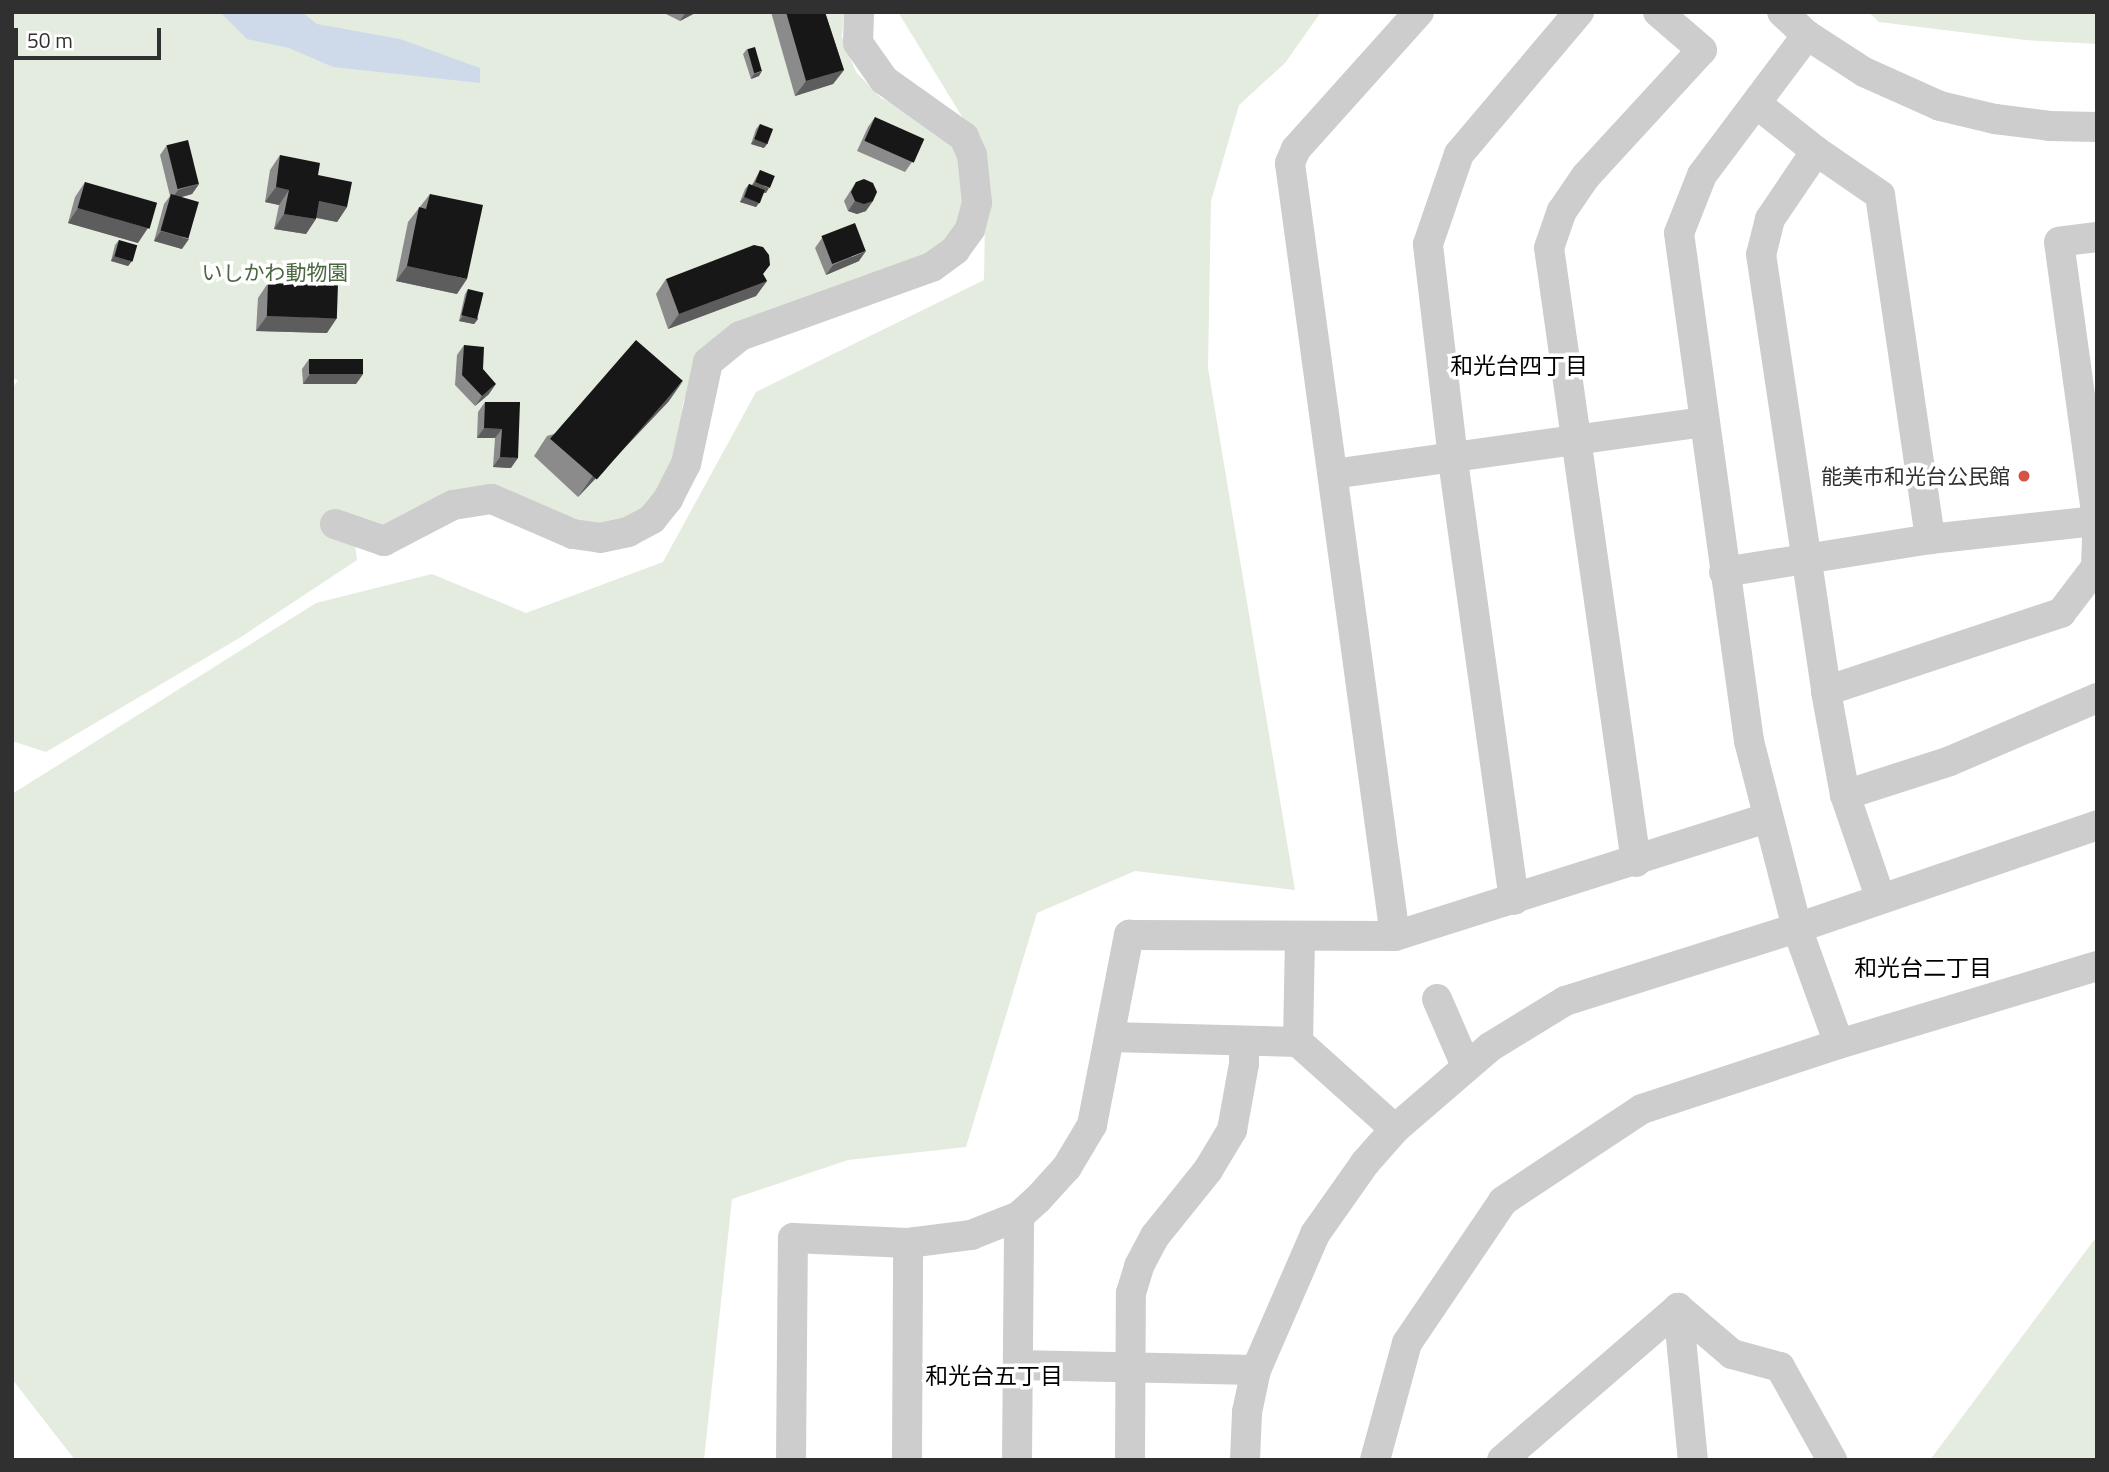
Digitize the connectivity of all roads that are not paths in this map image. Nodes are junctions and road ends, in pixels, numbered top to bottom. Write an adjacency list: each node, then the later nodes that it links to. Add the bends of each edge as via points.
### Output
1 (859, 12): 16 (street, via 858,43 884,80 964,137 972,155 977,203 970,229 955,250 932,267 740,336 708,362 686,464 652,519 628,532 600,538 573,534 492,499 453,505 384,541)
2 (1419, 12): 14 (street, via 1296,149 1290,163)
3 (1579, 12): 13 (street, via 1459,154 1428,244)
4 (1658, 12): 12 (street, via 1702,50 1586,176 1562,211 1549,247)
5 (1782, 12): 6 (street)
6 (1807, 35): 7 (street); 8 (street, via 1864,72 1940,106 1995,119)
7 (1760, 98): 9 (street, via 1763,109); 11 (street, via 1702,175 1679,233)
8 (2097, 127)
9 (1816, 151): 18 (street, via 1880,195); 19 (street, via 1770,219 1761,254)
10 (2097, 237): 15 (street, via 2059,242)
11 (1704, 422): 12 (street); 20 (street)
12 (1575, 441): 13 (street); 26 (street)
13 (1453, 458): 14 (street); 28 (street)
14 (1333, 474): 30 (street)
15 (2097, 520): 18 (street)
16 (335, 524)
17 (2097, 531): 21 (street, via 2096,567 2061,613)
18 (1930, 539): 19 (street)
19 (1807, 560): 20 (street); 21 (street)
20 (1724, 572): 24 (street, via 1749,741)
21 (1826, 691): 23 (street)
22 (2097, 698): 23 (street, via 1950,761)
23 (1845, 795): 27 (street)
24 (1768, 818): 26 (street); 29 (street)
25 (2097, 825): 27 (street)
26 (1636, 862): 28 (street)
27 (1880, 897): 29 (street)
28 (1514, 900): 30 (street)
29 (1797, 928): 37 (street); 38 (street, via 1565,1001)
30 (1395, 936): 31 (street)
31 (1300, 937): 34 (street, via 1129,935); 36 (street)
32 (2097, 966): 37 (street)
33 (1437, 999): 38 (street)
34 (1110, 1037): 35 (street); 40 (street, via 1092,1125 1067,1167)
35 (1244, 1041): 36 (street); 44 (street, via 1232,1130 1208,1170 1155,1236 1139,1266 1131,1293)
36 (1298, 1042): 39 (street)
37 (1839, 1044): 51 (street, via 1642,1109 1503,1201 1407,1343)
38 (1466, 1066): 39 (street)
39 (1395, 1129): 45 (street, via 1315,1234)
40 (1019, 1216): 41 (street, via 971,1235); 43 (street)
41 (908, 1243): 46 (street, via 793,1238); 47 (street)
42 (1678, 1308): 52 (street); 53 (street); 54 (street, via 1732,1354 1780,1367)
43 (1018, 1365): 44 (street); 48 (street)
44 (1130, 1366): 45 (street); 49 (street)
45 (1256, 1370): 50 (street, via 1247,1412)
46 (791, 1460)
47 (907, 1460)
48 (1017, 1460)
49 (1130, 1460)
50 (1245, 1460)
51 (1375, 1460)
52 (1502, 1460)
53 (1693, 1460)
54 (1832, 1460)

